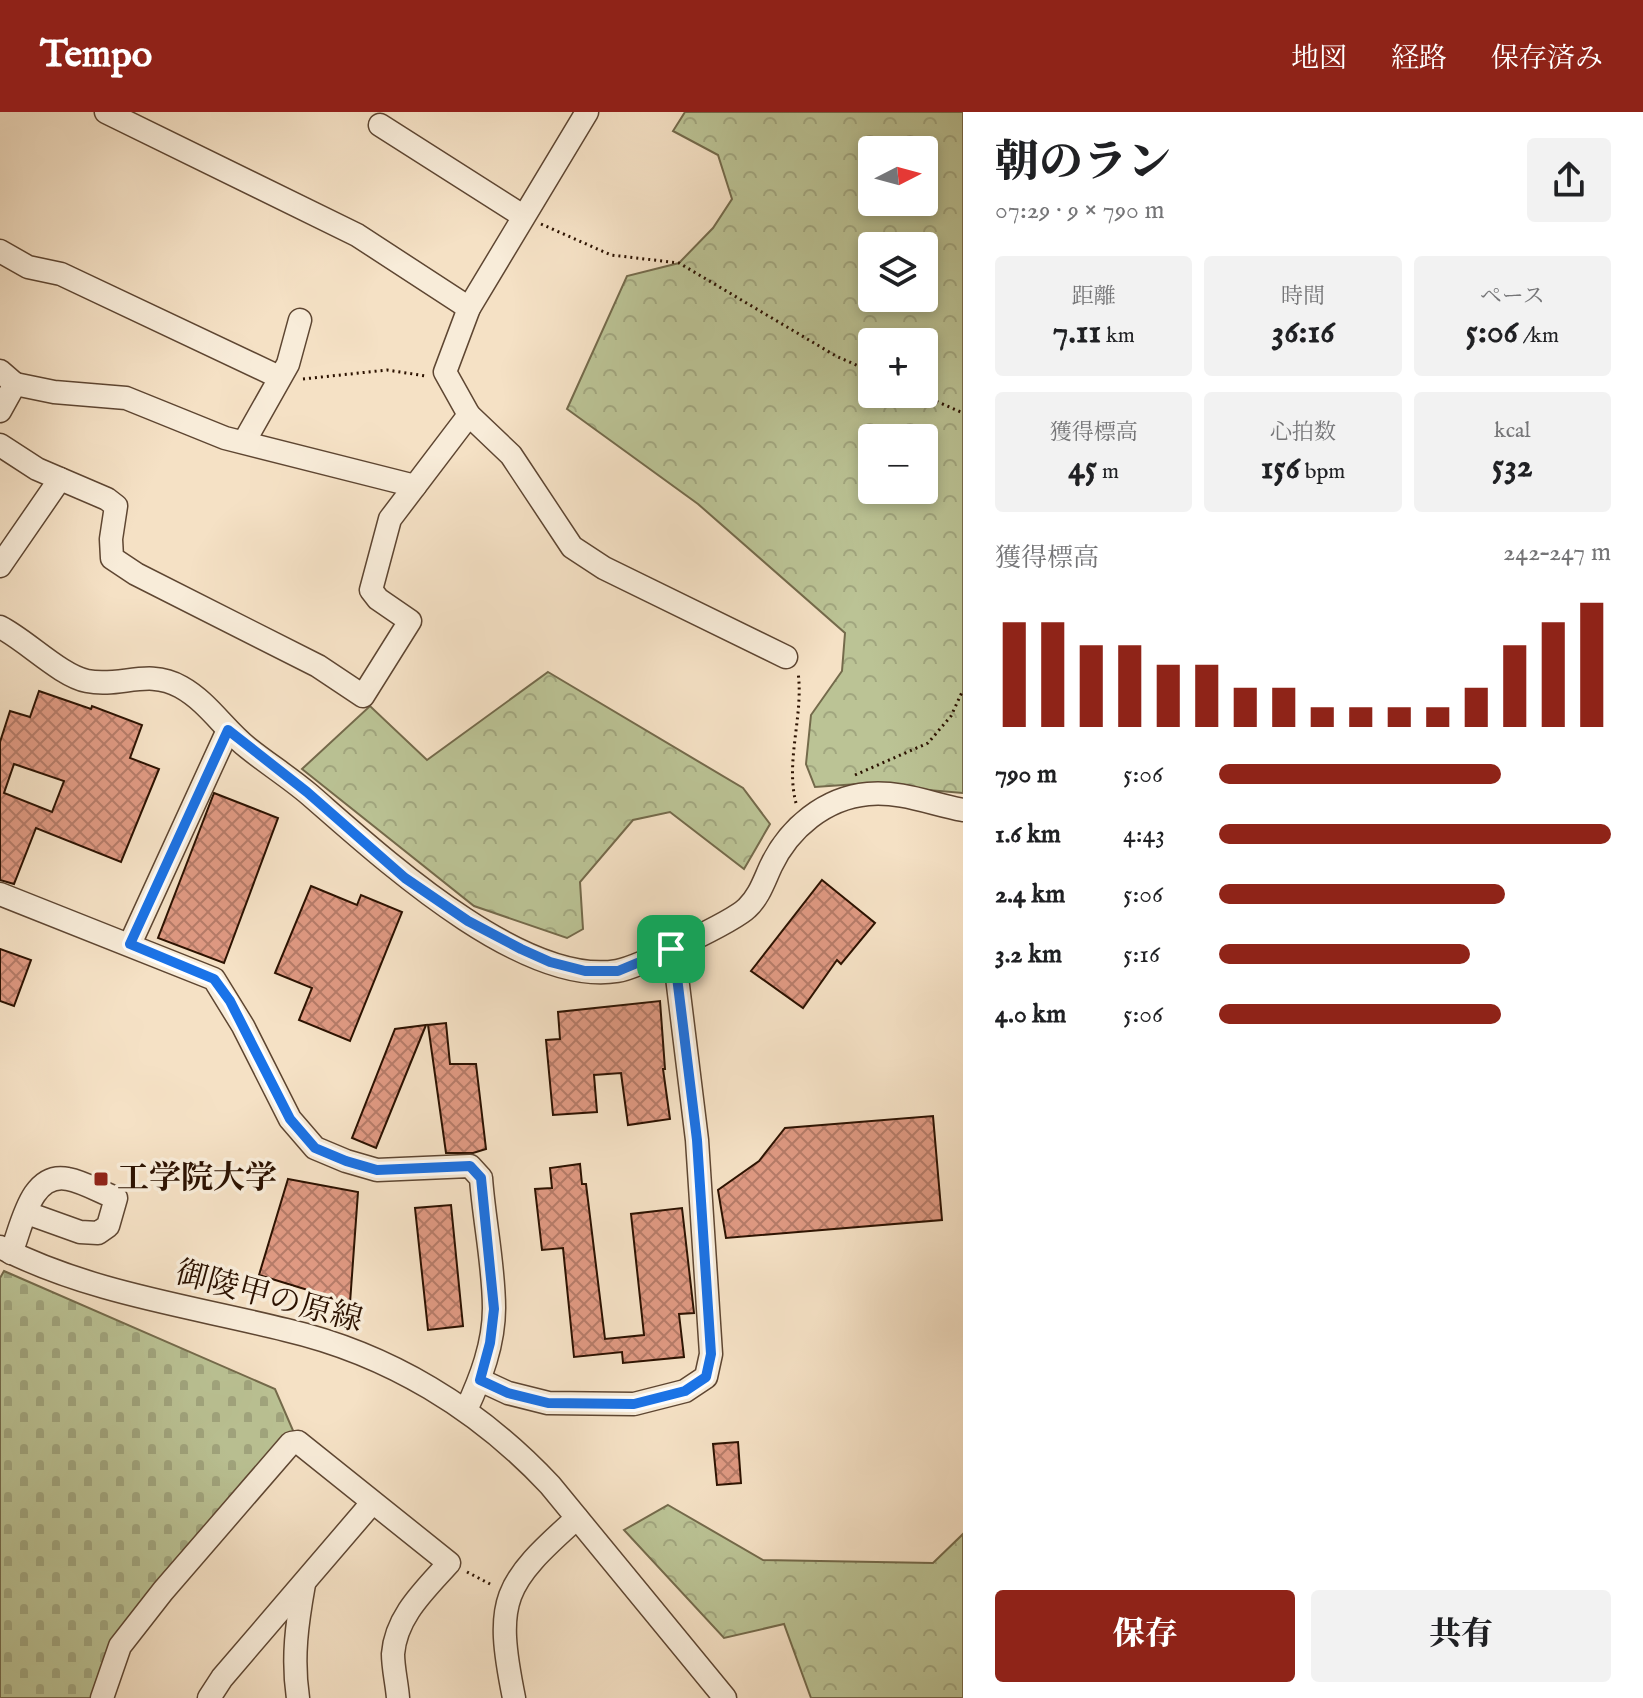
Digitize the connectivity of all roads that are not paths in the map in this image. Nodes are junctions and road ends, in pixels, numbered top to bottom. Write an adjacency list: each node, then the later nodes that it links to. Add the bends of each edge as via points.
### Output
1 (106, 112): 6 (street, via 357,235)
2 (587, 112): 4 (street)
3 (379, 127): 4 (street)
4 (523, 216): 6 (street)
5 (0, 251): 9 (street, via 28,267 61,274)
6 (469, 308): 11 (street, via 445,372)
7 (300, 320): 9 (street)
8 (8, 377): 10 (street); 12 (street, via 54,392 126,398)
9 (279, 377): 12 (street)
10 (0, 411)
11 (469, 415): 15 (street); 18 (street, via 511,455 572,547 604,568)
12 (244, 442): 15 (street)
13 (0, 445): 14 (street)
14 (60, 479): 15 (street, via 116,506 112,558 318,666 363,696 410,621 371,590 390,519); 16 (street)
15 (415, 486)
16 (0, 566)
17 (0, 627): 19 (street, via 85,681 160,677 180,686)
18 (786, 657)
19 (228, 730): 22 (street); 23 (street, via 405,878 521,949 585,971 618,971)
20 (963, 810): 23 (street, via 907,795 865,794 841,801 801,823 747,909)
21 (0, 894): 22 (street)
22 (130, 944): 26 (street, via 214,979 290,1119 315,1148 377,1170 470,1166 481,1178 494,1309)
23 (671, 949): 26 (street, via 697,1140 711,1354 706,1377 685,1391 634,1404 548,1403)
24 (27, 1213): 25 (street)
25 (6, 1250): 27 (street, 御陵甲の原線, via 117,1292 350,1349)
26 (480, 1380): 27 (street)
27 (466, 1410): 29 (street, 御陵甲の原線, via 521,1455)
28 (372, 1503): 30 (street); 32 (street, via 298,1442 291,1443 120,1646); 35 (street, via 449,1563 400,1625 393,1656)
29 (577, 1518): 31 (street, 御陵甲の原線); 36 (street, via 525,1569 510,1593 503,1627)
30 (304, 1583): 33 (street); 34 (street, via 295,1630)
31 (714, 1693)
32 (102, 1698)
33 (209, 1698)
34 (298, 1698)
35 (398, 1698)
36 (514, 1698)

